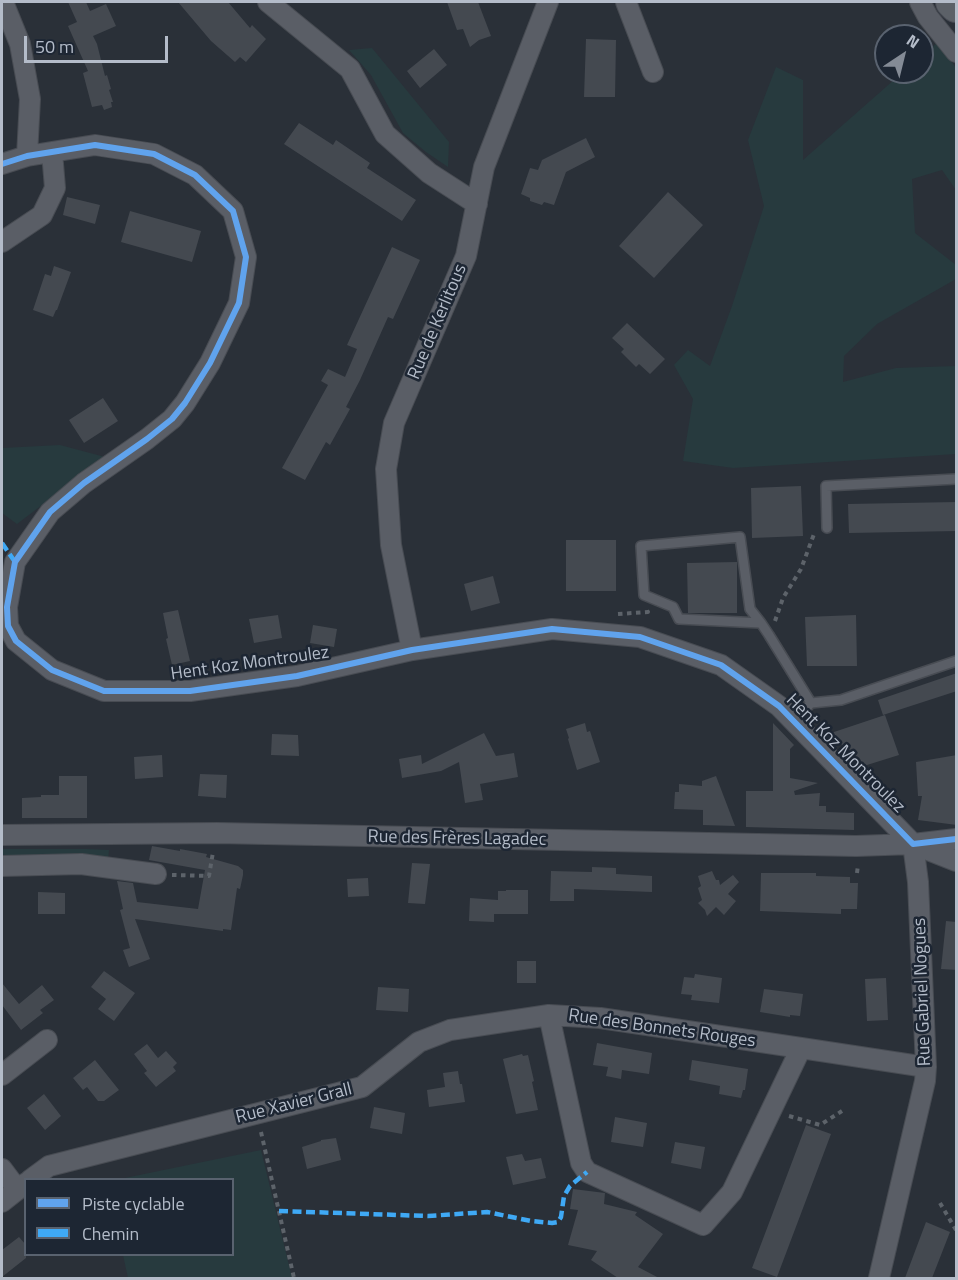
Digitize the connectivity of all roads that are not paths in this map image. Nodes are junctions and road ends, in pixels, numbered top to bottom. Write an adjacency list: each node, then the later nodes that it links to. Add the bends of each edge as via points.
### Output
1 (3, 2): 11 (street, via 20,44 30,99)
2 (268, 2): 13 (street, via 350,69 385,134 429,173)
3 (548, 2): 13 (street, Rue de Kerlitous, via 484,167)
4 (626, 2): 9 (street)
5 (920, 2): 8 (street)
6 (952, 2): 7 (main road)
7 (957, 6)
8 (957, 52)
9 (653, 72)
10 (52, 152): 11 (street, Hent Koz Montroulez); 14 (street, via 55,188 42,215); 18 (street, Hent Koz Montroulez, via 95,146 154,154 195,175 233,211 246,256 239,303 185,403 172,419 50,512 15,562 7,607 8,626 16,640 52,670 104,691 190,691 297,676)
11 (27, 156): 12 (street, Hent Koz Montroulez)
12 (2, 164)
13 (477, 204): 18 (street, Rue de Kerlitous, via 466,256 394,423 386,470 391,545)
14 (2, 242)
15 (957, 479): 16 (lane, via 826,486)
16 (827, 528)
17 (761, 623): 17 (lane, via 750,609 740,537 641,546 644,595 673,607 679,619); 20 (lane)
18 (412, 650): 21 (street, Hent Koz Montroulez, via 552,629 640,637 721,665)
19 (957, 662): 20 (lane, via 841,700)
20 (811, 702): 21 (lane)
21 (794, 722): 24 (street, Hent Koz Montroulez)
22 (2, 835): 24 (street, Rue des Frères Lagadec, via 217,833 835,846)
23 (957, 839): 24 (street, Rue des Frères Lagadec)
24 (913, 844): 25 (street); 31 (street, Rue Gabriel Nogues)
25 (957, 861)
26 (2, 866): 27 (street, via 81,864)
27 (156, 874)
28 (549, 1015): 30 (street, Rue des Bonnets Rouges, via 600,1018); 30 (street, Rue des Bonnets Rouges, via 581,1163 587,1172 703,1225 732,1192); 34 (street, Rue Xavier Grall, via 450,1030 419,1042 362,1087 49,1166)
29 (47, 1040): 32 (street)
30 (801, 1048): 31 (street, Rue des Bonnets Rouges)
31 (926, 1067): 37 (street, Rue Gabriel Nogues)
32 (2, 1075)
33 (2, 1169): 35 (street)
34 (32, 1178)
35 (24, 1184): 36 (street, Rue Xavier Grall)
36 (2, 1202)
37 (879, 1278)

